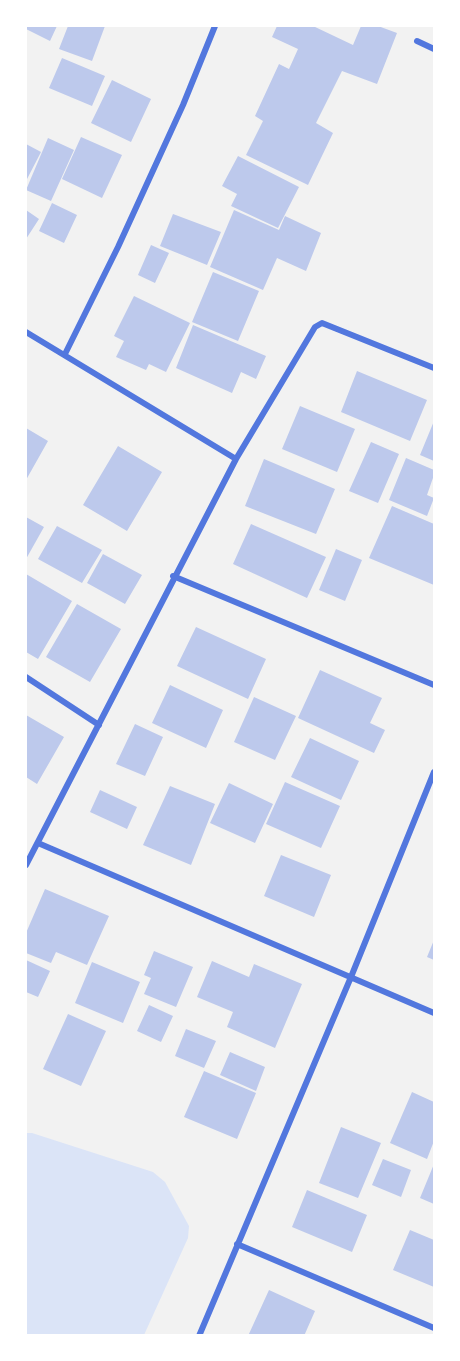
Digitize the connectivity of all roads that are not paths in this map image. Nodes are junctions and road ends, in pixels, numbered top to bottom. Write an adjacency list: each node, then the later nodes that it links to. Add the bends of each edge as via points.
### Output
1 (215, 26): 5 (street, via 123,237)
2 (417, 41): 3 (street)
3 (435, 49)
4 (26, 332): 5 (street)
5 (65, 354): 7 (street)
6 (435, 368): 7 (street, via 322,322 312,332)
7 (236, 459): 8 (street)
8 (173, 576): 10 (street); 11 (street)
9 (26, 677): 11 (street)
10 (435, 685)
11 (99, 725): 13 (street)
12 (435, 772): 15 (street)
13 (38, 843): 14 (street); 15 (street)
14 (26, 866)
15 (351, 977): 16 (street); 17 (street)
16 (435, 1013)
17 (237, 1244): 18 (street); 19 (street)
18 (435, 1328)
19 (199, 1335)

